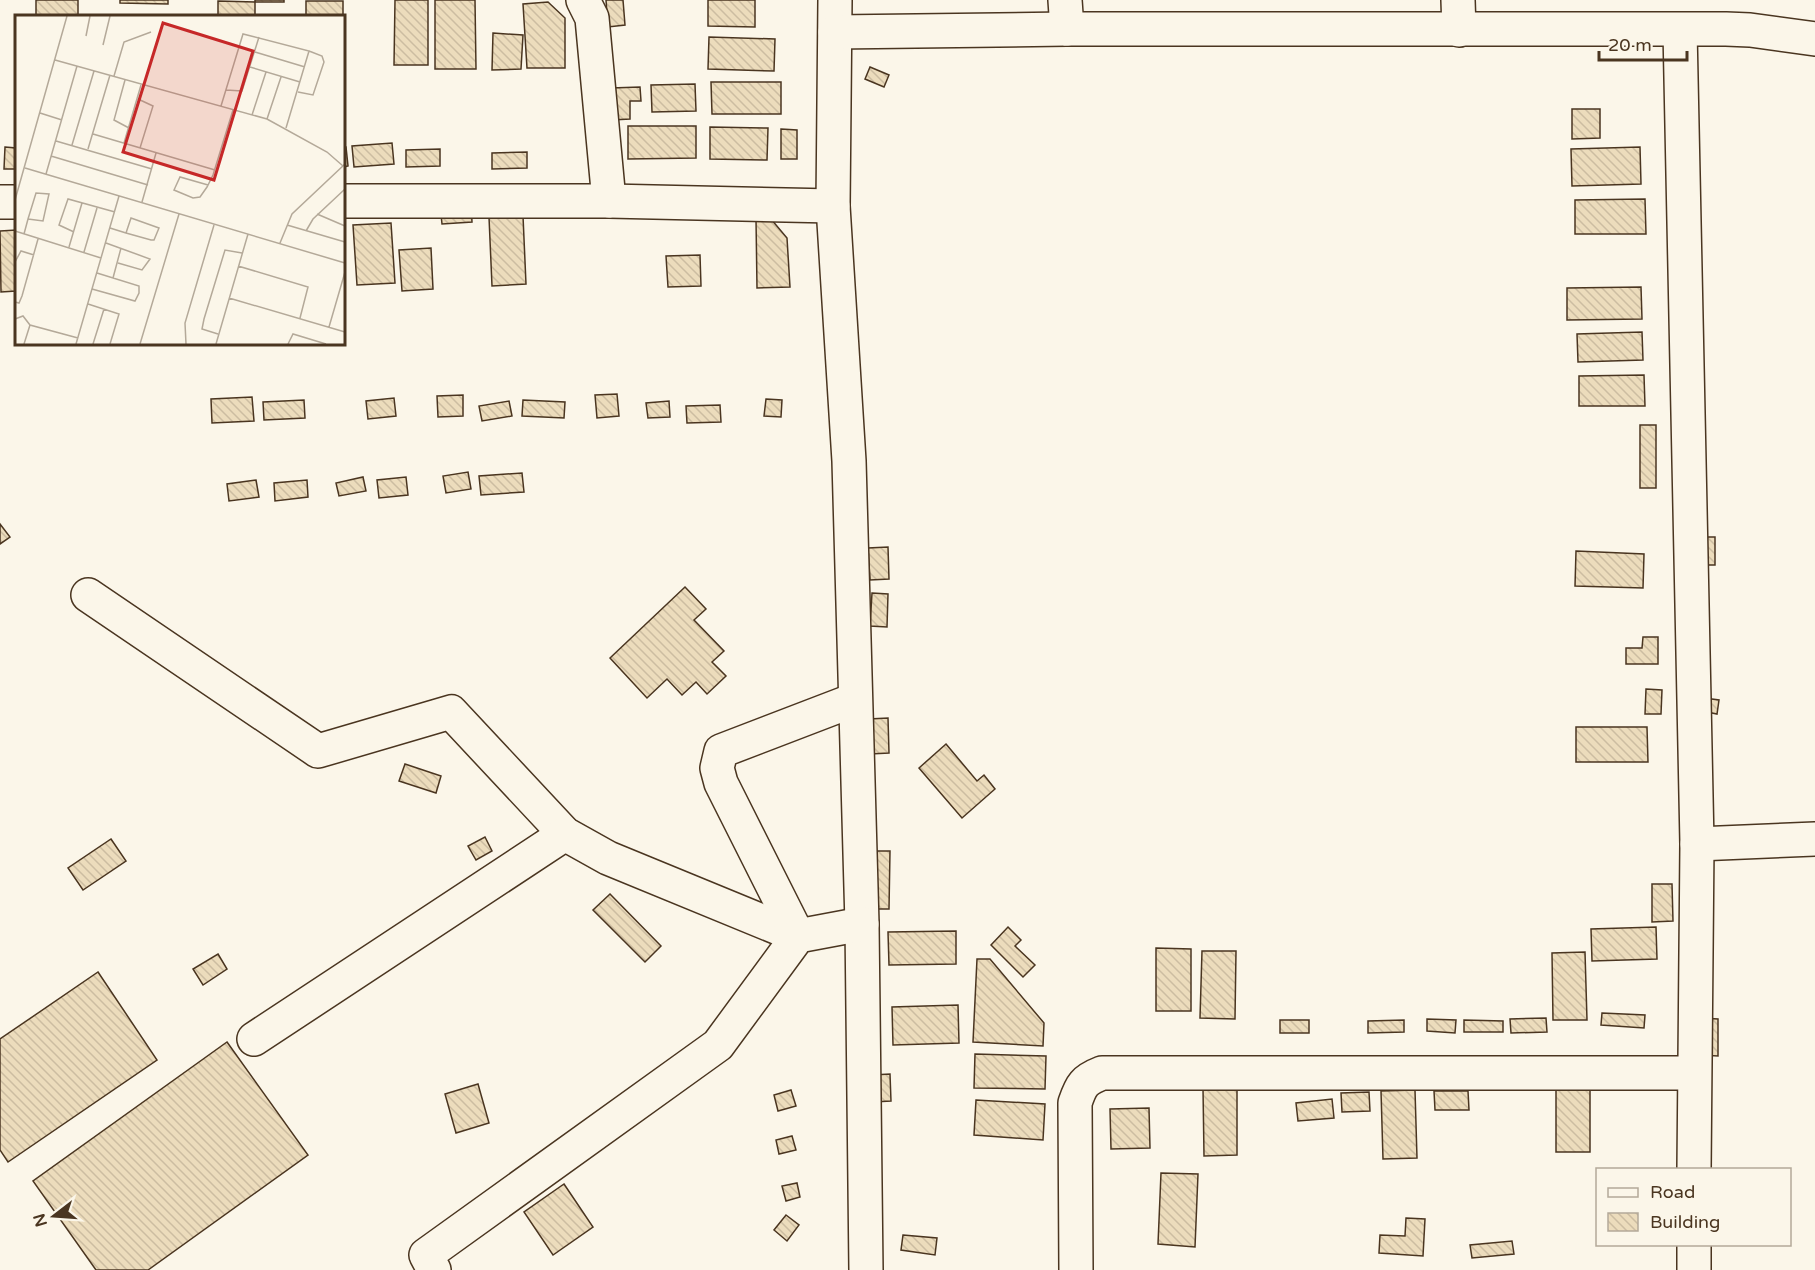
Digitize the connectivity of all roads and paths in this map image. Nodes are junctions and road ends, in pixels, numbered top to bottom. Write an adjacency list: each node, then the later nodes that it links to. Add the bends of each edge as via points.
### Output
1 (583, 0): 9 (street, via 592,18)
2 (835, 0): 6 (street)
3 (1066, 15): 4 (street); 6 (street)
4 (1458, 15): 5 (street, via 1595,28)
5 (1680, 30): 7 (street, via 1750,30); 15 (street)
6 (835, 32): 10 (street)
7 (1815, 39)
8 (345, 201): 9 (street)
9 (609, 201): 10 (street)
10 (833, 206): 12 (street, via 849,461)
11 (88, 595): 13 (street, via 318,751 451,712)
12 (854, 700): 16 (street); 17 (street, via 721,751 717,768 721,783)
13 (565, 834): 17 (street, via 608,858); 18 (street)
14 (1815, 839): 15 (street)
15 (1697, 844): 19 (street)
16 (862, 924): 17 (street); 23 (street)
17 (798, 936): 22 (street, via 718,1046 426,1254)
18 (254, 1039)
19 (1694, 1073): 20 (street); 24 (street, via 1102,1073 1089,1078 1080,1088 1075,1103)
20 (1694, 1168)
21 (1694, 1246): 25 (street)
22 (434, 1270)
23 (866, 1270)
24 (1076, 1270)
25 (1694, 1270)

